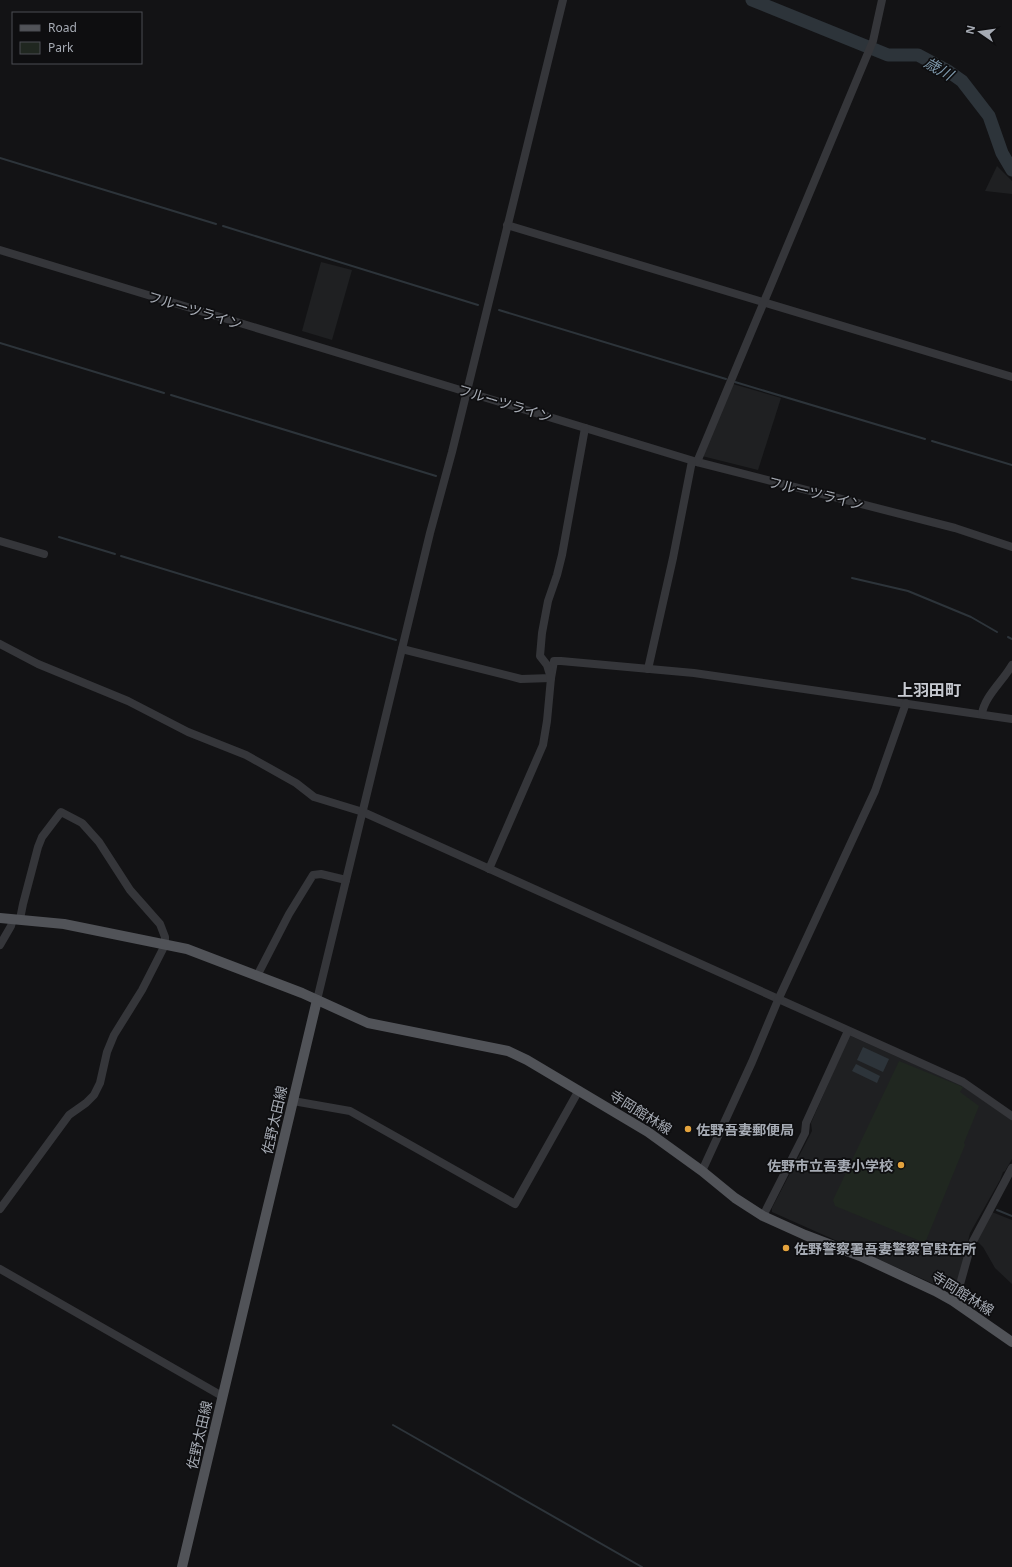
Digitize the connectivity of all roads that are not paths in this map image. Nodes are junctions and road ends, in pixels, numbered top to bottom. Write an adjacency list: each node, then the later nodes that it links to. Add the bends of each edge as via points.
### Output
1 (563, 0): 3 (street)
2 (882, 0): 5 (street, via 868,54)
3 (508, 225): 5 (street); 7 (street)
4 (0, 250): 7 (street, フルーツライン)
5 (763, 302): 6 (street); 9 (street)
6 (1012, 377)
7 (467, 392): 8 (street, フルーツライン); 14 (street)
8 (584, 428): 9 (street, フルーツライン); 17 (street, via 562,555 548,601 542,633 540,656 547,665)
9 (694, 461): 11 (street, フルーツライン, via 955,528); 16 (street)
10 (0, 541): 12 (street)
11 (1012, 547)
12 (44, 554)
13 (0, 644): 21 (street, via 38,664 128,701 188,732 246,755 296,783 314,797)
14 (402, 649): 17 (street, via 521,679); 21 (street)
15 (1012, 665): 19 (street, via 984,703)
16 (648, 669): 17 (street, via 554,661); 18 (street, via 702,674)
17 (551, 678): 22 (street, via 548,721 543,745)
18 (906, 703): 19 (street); 30 (street, via 875,790)
19 (982, 714): 20 (street)
20 (1012, 719)
21 (363, 812): 22 (street); 23 (street)
22 (489, 869): 30 (street)
23 (346, 880): 28 (street, via 320,874 313,875 289,914); 29 (street)
24 (0, 918): 25 (main road)
25 (17, 919): 26 (street); 27 (main road, via 64,924); 27 (street, via 42,837 60,812 82,823 99,842 130,890 160,924)
26 (0, 945)
27 (165, 945): 28 (main road, via 187,949); 37 (street, via 142,990 114,1035 94,1095 69,1115)
28 (257, 976): 29 (main road)
29 (318, 1000): 32 (main road, 寺岡館林線, via 377,1026 508,1051); 33 (main road, 佐野太田線)
30 (778, 1000): 31 (street); 36 (street)
31 (848, 1031): 34 (street, via 963,1082); 38 (street, via 806,1124 805,1133)
32 (579, 1090): 33 (street, via 515,1204 350,1111); 36 (main road, 寺岡館林線, via 648,1132)
33 (293, 1100): 42 (main road, 佐野太田線)
34 (1012, 1116)
35 (1012, 1168): 40 (street, via 971,1245)
36 (702, 1171): 38 (main road, 寺岡館林線, via 734,1198)
37 (0, 1209)
38 (763, 1216): 40 (main road, 寺岡館林線, via 860,1256 935,1290)
39 (0, 1268): 42 (street)
40 (953, 1301): 41 (main road, 寺岡館林線)
41 (1012, 1342)
42 (222, 1396): 43 (main road, 佐野太田線)
43 (182, 1567)

